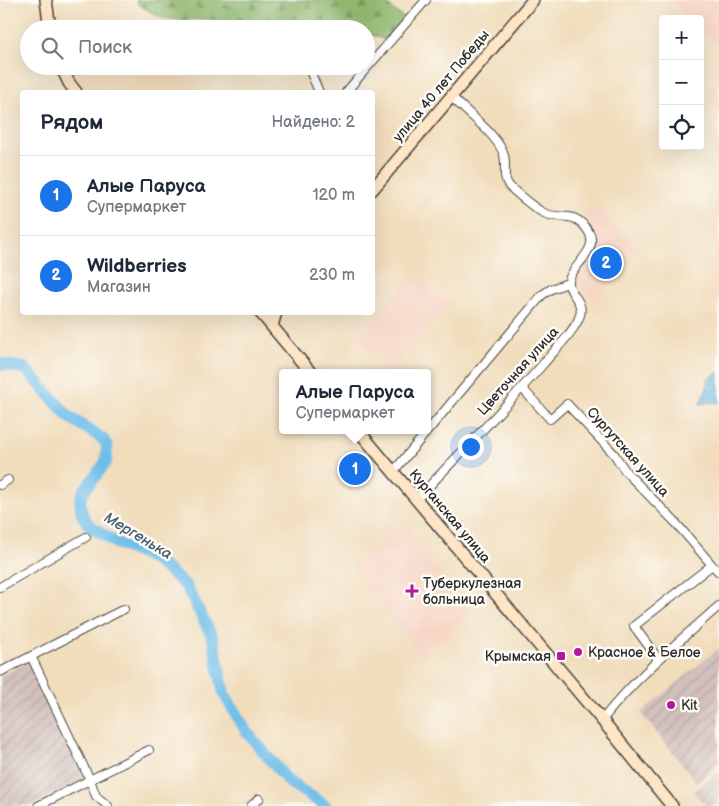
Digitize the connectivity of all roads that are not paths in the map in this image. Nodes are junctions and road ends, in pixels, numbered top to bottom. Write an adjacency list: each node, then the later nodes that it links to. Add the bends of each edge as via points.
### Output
1 (46, 0): 4 (main road)
2 (426, 0): 5 (street)
3 (533, 0): 12 (main road, улица 40 лет Победы)
4 (49, 20)
5 (375, 59)
6 (65, 75): 9 (main road)
7 (312, 75): 10 (street)
8 (361, 75): 11 (street)
9 (74, 90)
10 (318, 90)
11 (348, 90)
12 (452, 97): 13 (main road, улица 40 лет Победы); 14 (street, via 495,138 505,158 504,174 509,186 541,211 558,217 572,216 587,228 591,246)
13 (375, 185)
14 (568, 283): 19 (street, Цветочная улица, via 580,304 581,314 558,348); 20 (street, via 542,294)
15 (263, 315): 17 (main road)
16 (275, 315): 17 (main road)
17 (272, 326): 18 (main road)
18 (308, 369)
19 (522, 388): 26 (street, Цветочная улица); 28 (street, Сургутская улица, via 550,419 567,404)
20 (431, 427)
21 (361, 434): 23 (main road, Курганская улица)
22 (425, 434): 23 (street)
23 (393, 472): 26 (main road, Курганская улица)
24 (8, 480): 25 (street)
25 (0, 485)
26 (417, 499): 36 (main road, Курганская улица)
27 (86, 538): 30 (street)
28 (712, 564): 29 (street); 34 (street, via 634,626)
29 (719, 572)
30 (0, 587)
31 (719, 606): 34 (street)
32 (124, 609): 33 (street)
33 (31, 656): 35 (street); 38 (street)
34 (658, 659): 36 (street)
35 (0, 672)
36 (602, 720): 43 (main road, Курганская улица)
37 (149, 750): 38 (street)
38 (90, 780): 40 (street); 41 (street, via 96,796)
39 (259, 799): 42 (street)
40 (38, 806)
41 (108, 806)
42 (251, 806)
43 (672, 806)

